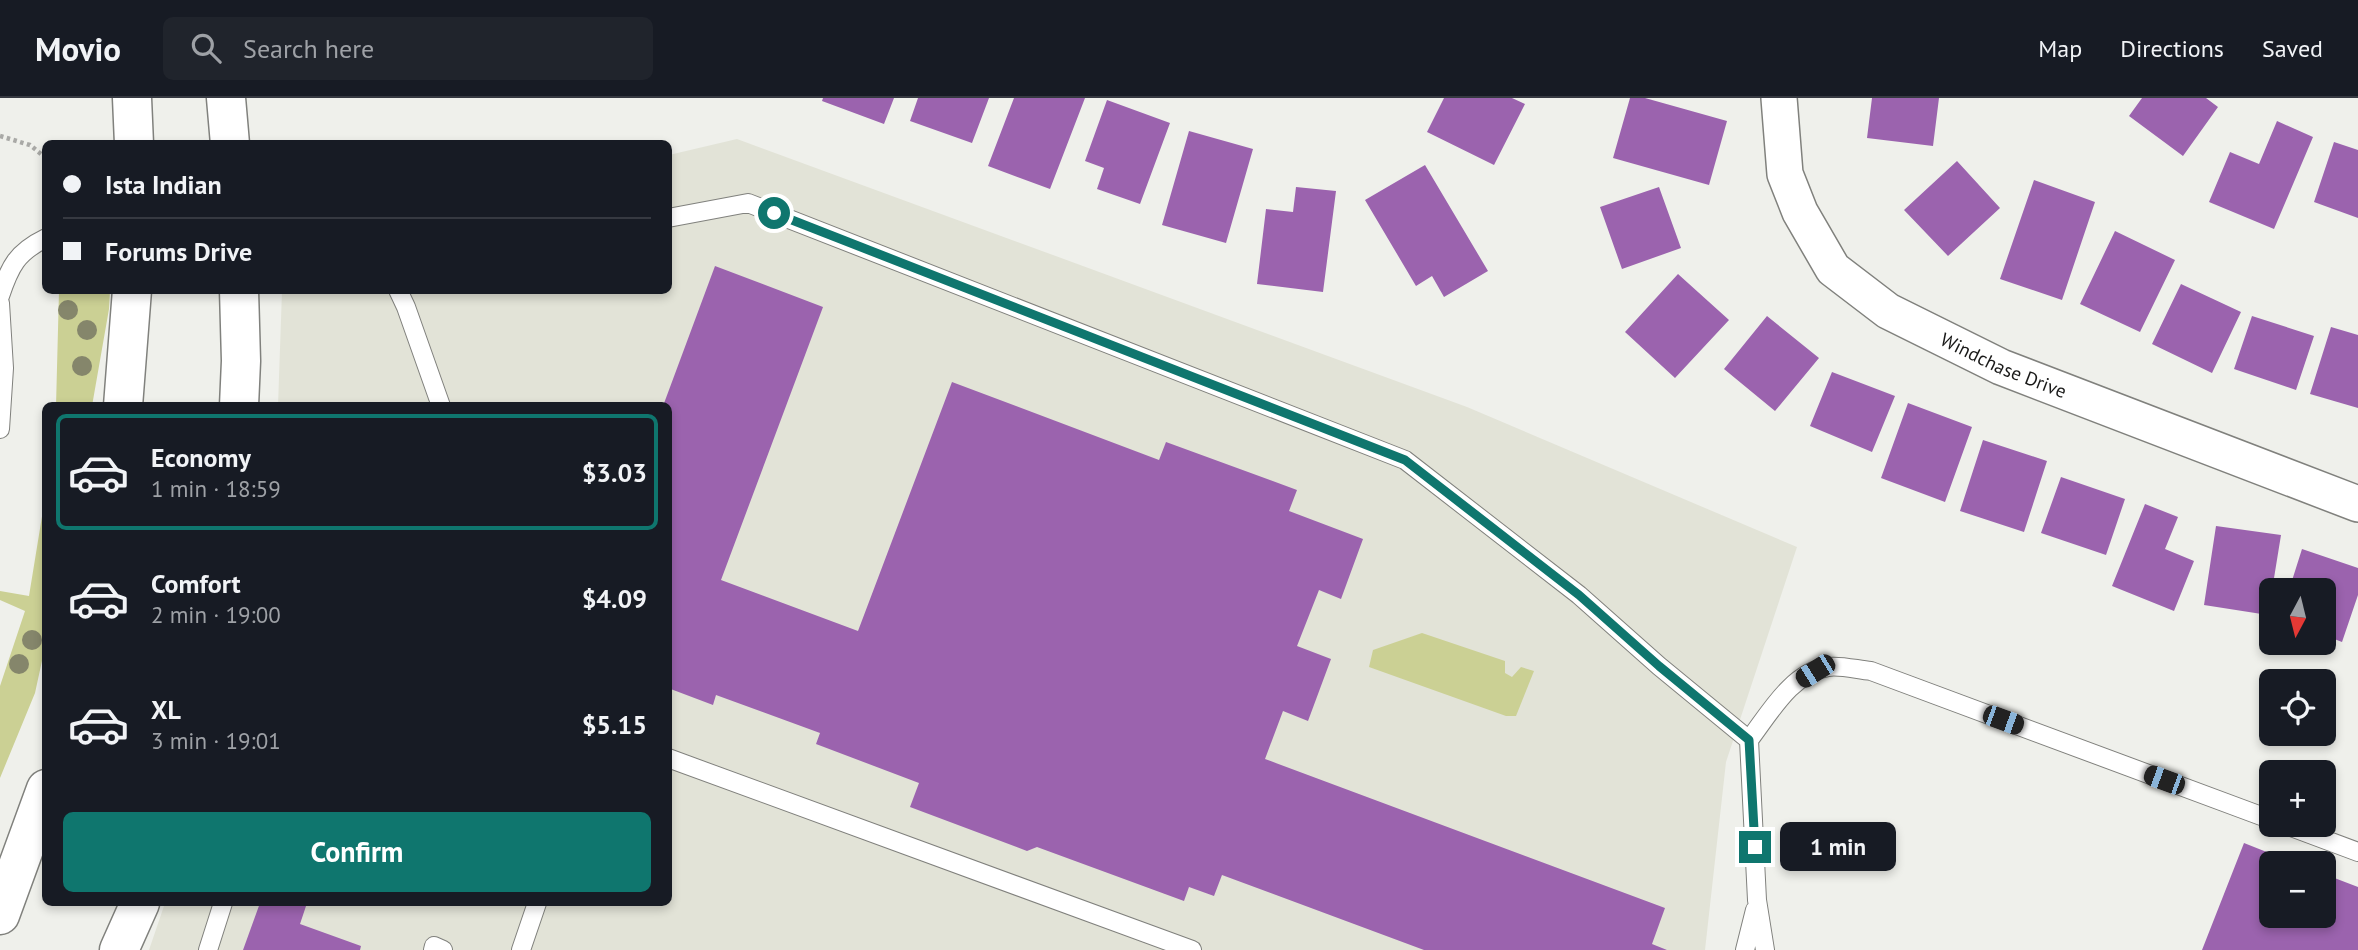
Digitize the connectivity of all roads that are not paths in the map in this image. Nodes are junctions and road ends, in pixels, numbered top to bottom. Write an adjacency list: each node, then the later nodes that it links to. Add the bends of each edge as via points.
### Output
1 (132, 98): 4 (main road)
2 (226, 98): 5 (main road)
3 (1779, 98): 17 (street, Windchase Drive, via 1785,174 1800,212 1833,269 1888,311 2001,367)
4 (134, 140)
5 (230, 140)
6 (672, 217): 18 (lane, via 748,203 1405,460 1579,595)
7 (42, 240): 11 (lane, via 27,247 9,269)
8 (132, 294): 13 (main road)
9 (239, 294): 14 (main road)
10 (400, 294): 15 (lane)
11 (0, 296)
12 (0, 303): 16 (lane, via 4,368)
13 (123, 402)
14 (239, 402)
15 (440, 402)
16 (0, 429)
17 (2358, 504)
18 (1749, 740): 21 (lane, via 1798,681 1815,671 1830,666 1871,671); 24 (lane)
19 (672, 759): 34 (lane)
20 (42, 800): 28 (main road)
21 (2259, 815)
22 (2318, 837): 23 (lane)
23 (2358, 852)
24 (1757, 900): 35 (lane); 36 (lane)
25 (139, 906): 29 (main road)
26 (222, 906): 30 (lane)
27 (536, 906): 33 (lane)
28 (0, 915)
29 (119, 950)
30 (208, 950)
31 (433, 950): 32 (lane, via 434,946)
32 (443, 950)
33 (521, 950)
34 (1192, 950)
35 (1745, 950)
36 (1765, 950)

